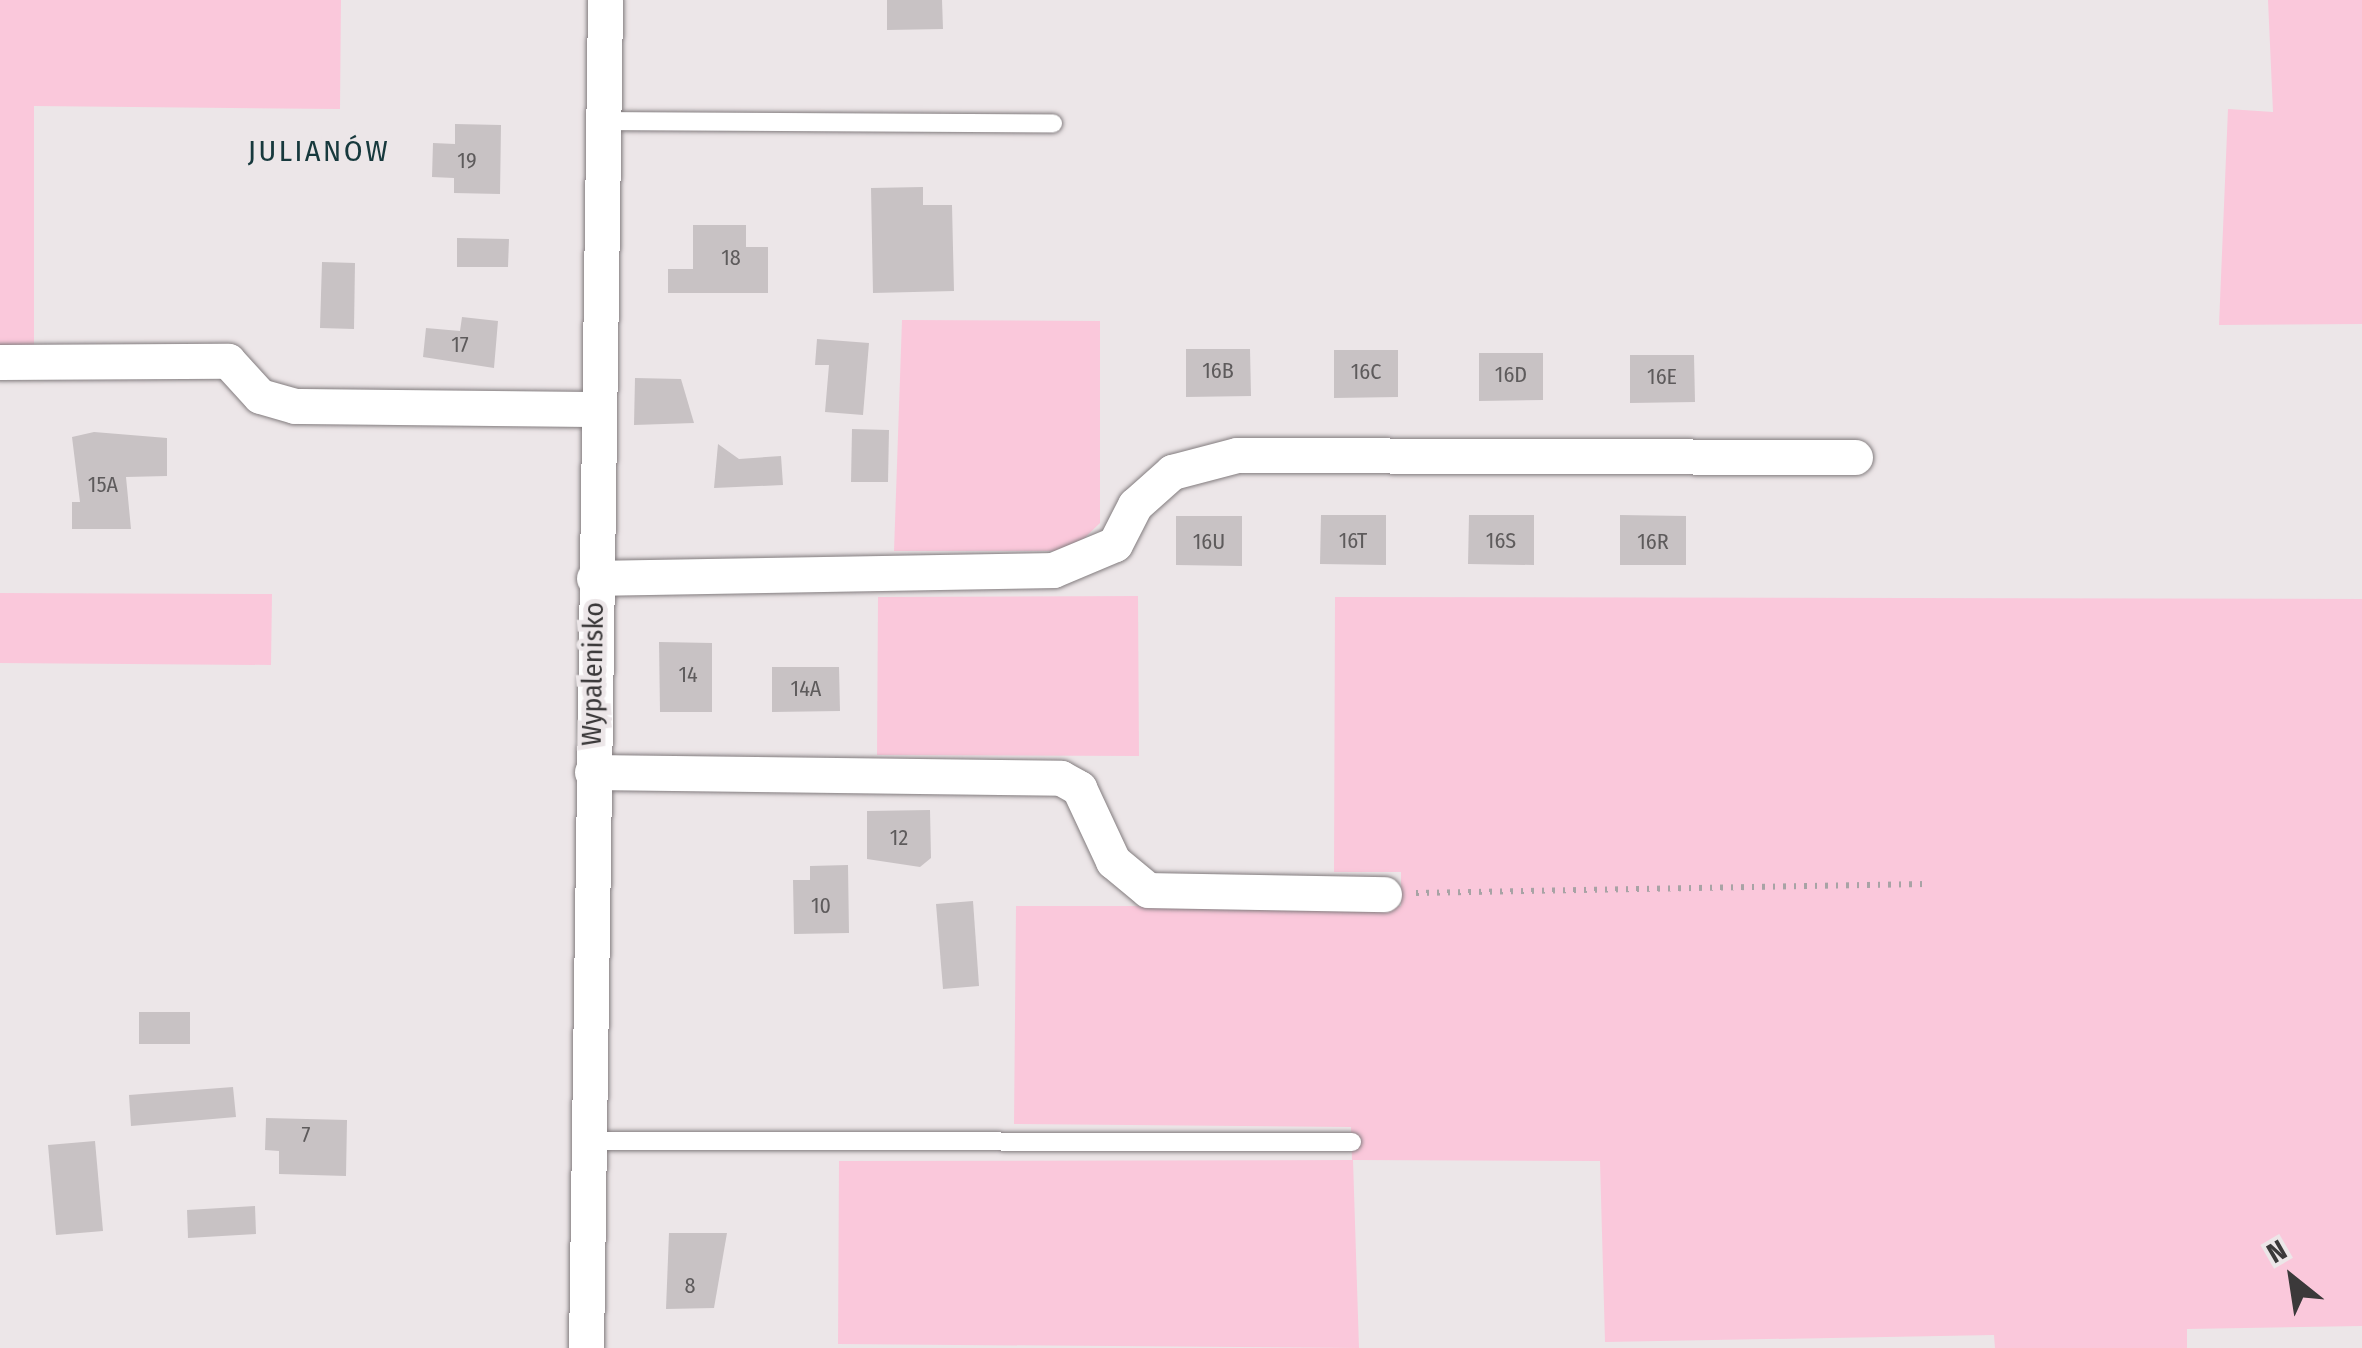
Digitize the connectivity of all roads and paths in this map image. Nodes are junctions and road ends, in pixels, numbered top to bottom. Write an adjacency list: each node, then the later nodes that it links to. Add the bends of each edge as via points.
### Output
1 (605, 0): 2 (street, Wypalenisko)
2 (602, 120): 3 (lane); 5 (street, Wypalenisko)
3 (1052, 124)
4 (0, 362): 5 (street, via 228,361 260,396 295,406)
5 (596, 409): 7 (street, Wypalenisko)
6 (1855, 456): 7 (street, via 1237,456 1172,472 1135,504 1115,544 1090,562 1053,570)
7 (594, 578): 8 (street, Wypalenisko)
8 (592, 772): 10 (street, via 1061,778 1079,788 1113,861 1148,890 1192,898); 11 (street, Wypalenisko)
9 (1924, 884): 10 (path)
10 (1384, 894)
11 (588, 1141): 12 (lane); 13 (street, Wypalenisko)
12 (1352, 1142)
13 (586, 1348)

